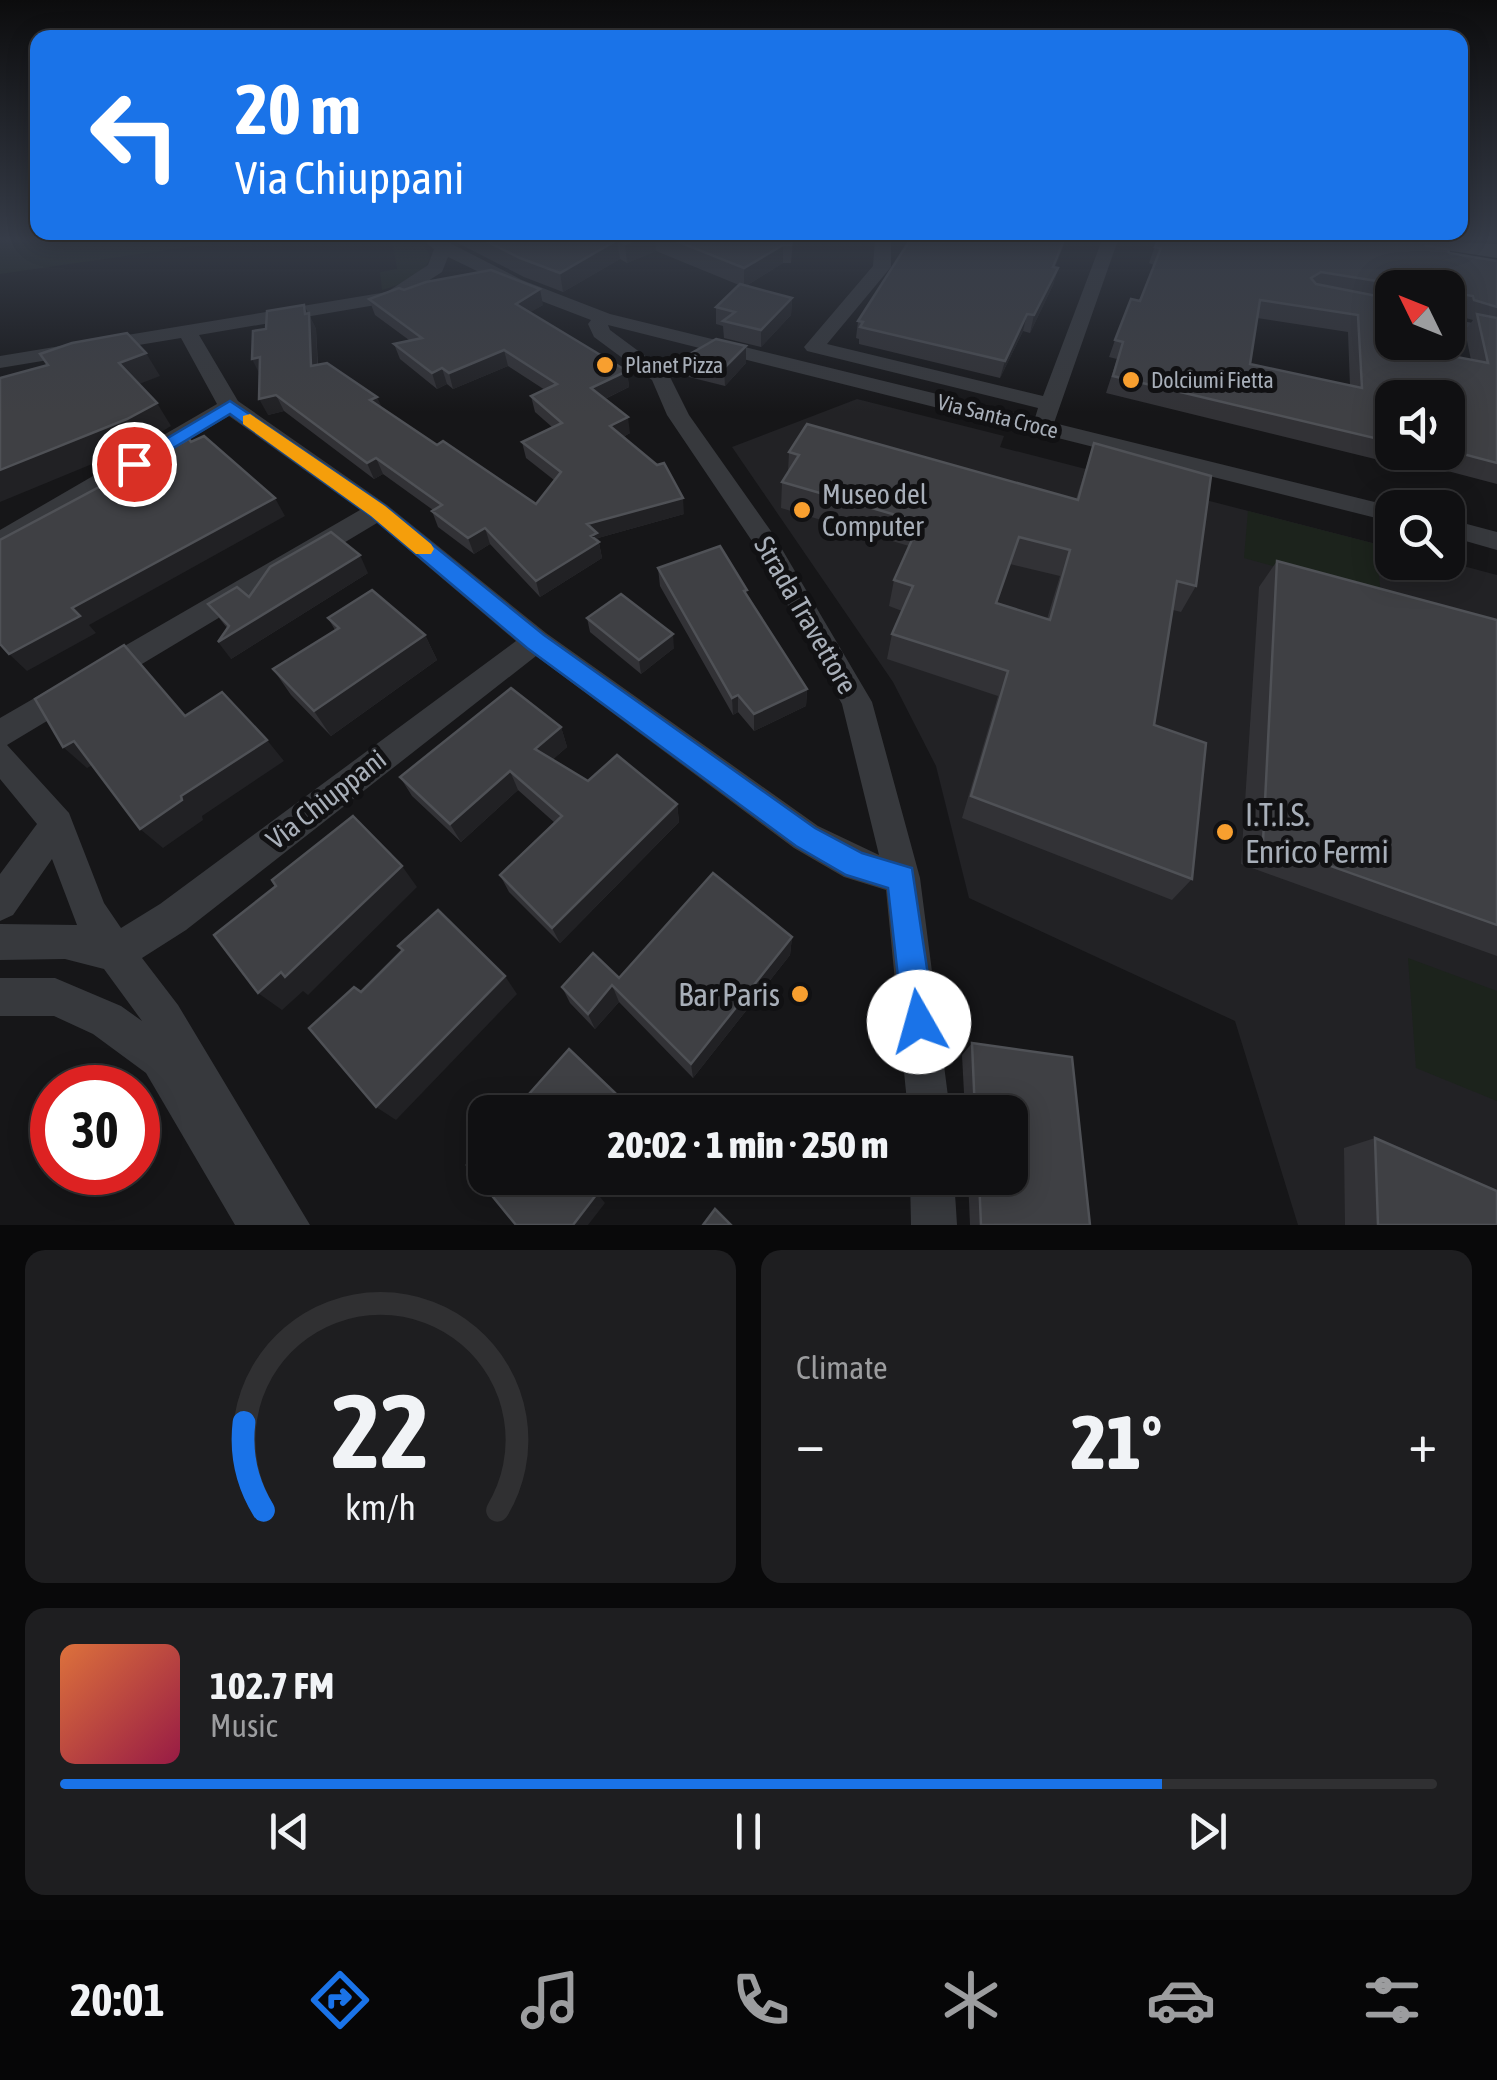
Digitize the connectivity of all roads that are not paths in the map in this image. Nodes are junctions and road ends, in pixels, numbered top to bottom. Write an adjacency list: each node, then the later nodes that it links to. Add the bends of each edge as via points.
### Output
1 (391, 297): 7 (street)
2 (541, 297): 5 (street, Via Santa Croce)
3 (856, 297): 13 (street, Via Santa Croce, via 814,347)
4 (1090, 297): 13 (street)
5 (604, 318): 9 (street, Via Santa Croce); 11 (street, Strada Travettore, via 601,332)
6 (1465, 324): 8 (lane)
7 (187, 330): 10 (street); 12 (street)
8 (1497, 331)
9 (710, 347): 11 (street); 13 (street, Via Santa Croce)
10 (0, 362)
11 (660, 377): 23 (street, Strada Travettore, via 857,702)
12 (230, 406): 15 (street); 18 (street)
13 (1047, 416): 14 (street, Via Santa Croce)
14 (1375, 509)
15 (378, 511): 19 (street); 20 (street)
16 (1465, 533): 17 (street)
17 (1497, 541)
18 (0, 542)
19 (536, 642): 23 (street, via 806,837 856,865); 26 (street, Via Chiuppani)
20 (0, 734)
21 (0, 756): 22 (street)
22 (57, 824): 24 (street); 26 (street, via 90,914)
23 (902, 878): 28 (street, Strada Travettore)
24 (0, 903)
25 (0, 942): 26 (street, via 65,941)
26 (115, 953): 31 (street, via 164,1019)
27 (0, 997): 30 (street, via 55,996 107,1020 160,1058)
28 (927, 1095)
29 (933, 1195): 32 (street)
30 (260, 1225)
31 (288, 1225)
32 (934, 1225)

